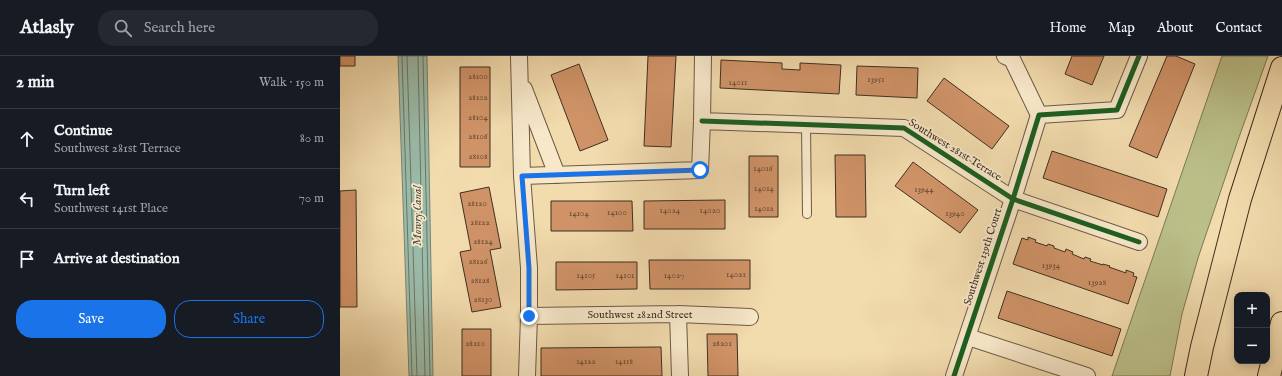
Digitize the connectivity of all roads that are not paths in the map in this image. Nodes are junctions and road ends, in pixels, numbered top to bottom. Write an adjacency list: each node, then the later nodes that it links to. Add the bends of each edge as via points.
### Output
1 (519, 56): 6 (street)
2 (703, 56): 8 (street)
3 (1005, 56): 7 (street, via 1012,59)
4 (1139, 56): 7 (street, via 1117,110)
5 (1282, 68): 24 (highway, via 1240,199)
6 (519, 76): 10 (street); 11 (street)
7 (1039, 115): 12 (street, Southwest 139th Court)
8 (702, 121): 9 (street, Southwest 281st Terrace); 10 (street, via 700,170)
9 (806, 124): 12 (street, Southwest 281st Terrace, via 904,128); 13 (lane)
10 (556, 175): 11 (street)
11 (522, 176): 16 (street, via 529,268)
12 (1013, 199): 14 (street, Southwest 281st Terrace); 19 (street, Southwest 139th Court)
13 (807, 214)
14 (1139, 242)
15 (678, 314): 16 (street, Southwest 282nd Street); 17 (street, Southwest 282nd Street); 21 (street)
16 (529, 316): 20 (street)
17 (750, 317)
18 (1282, 323): 25 (highway)
19 (968, 337): 22 (street, Southwest 139th Court); 23 (street)
20 (527, 376)
21 (680, 376)
22 (954, 376)
23 (1087, 376)
24 (1196, 376)
25 (1270, 376)

